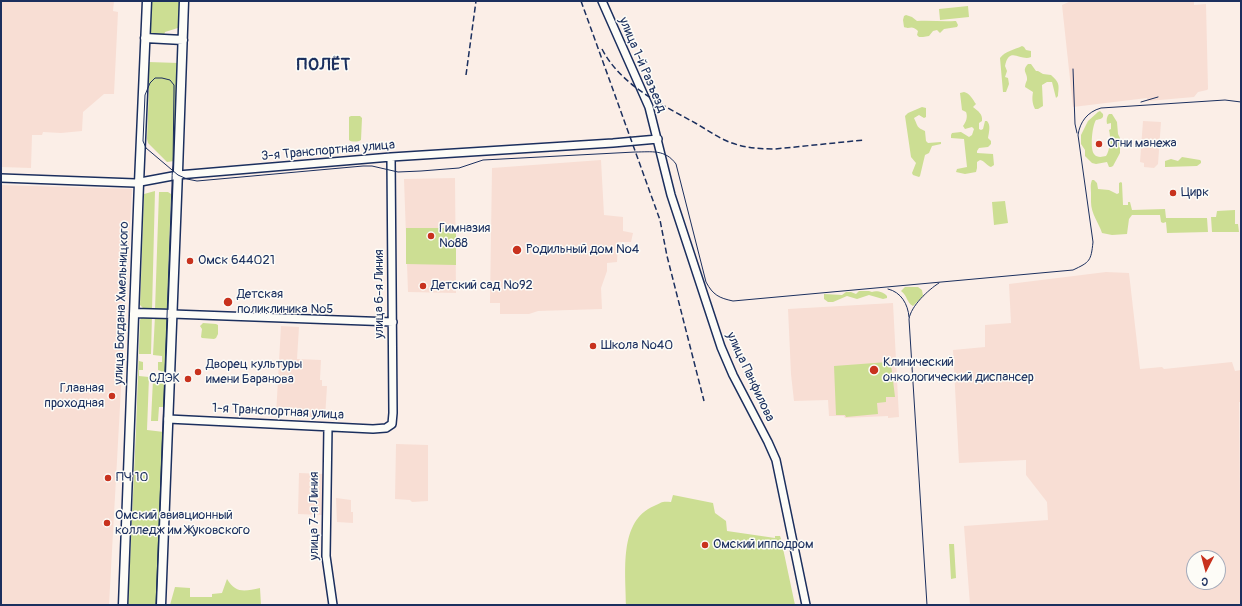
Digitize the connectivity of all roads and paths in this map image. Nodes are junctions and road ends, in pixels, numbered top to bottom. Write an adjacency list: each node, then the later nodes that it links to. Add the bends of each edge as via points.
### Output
1 (147, 1): 4 (main road, улица Богдана Хмельницкого)
2 (184, 1): 5 (main road)
3 (602, 1): 6 (main road, улица 1-й Разъезд, via 644,92)
4 (145, 38): 5 (main road); 10 (main road, улица Богдана Хмельницкого)
5 (183, 40): 8 (main road)
6 (658, 139): 7 (main road, 3-я Транспортная улица); 20 (main road, улица Панфилова, via 671,195 721,347 776,460)
7 (391, 157): 8 (main road, 3-я Транспортная улица); 13 (main road, улица 6-я Линия)
8 (178, 176): 10 (main road, 3-я Транспортная улица); 12 (main road)
9 (1, 178): 10 (main road, 3-я Транспортная улица)
10 (139, 182): 11 (main road, улица Богдана Хмельницкого)
11 (134, 313): 12 (main road); 17 (main road, улица Богдана Хмельницкого)
12 (172, 314): 13 (main road); 14 (main road)
13 (393, 322): 16 (main road, улица 6-я Линия, via 393,421)
14 (168, 419): 15 (main road, 1-я Транспортная улица); 18 (main road)
15 (328, 426): 16 (main road, 1-я Транспортная улица); 19 (main road, улица 7-я Линия, via 326,556)
16 (386, 428)
17 (123, 605)
18 (160, 605)
19 (333, 605)
20 (806, 605)

